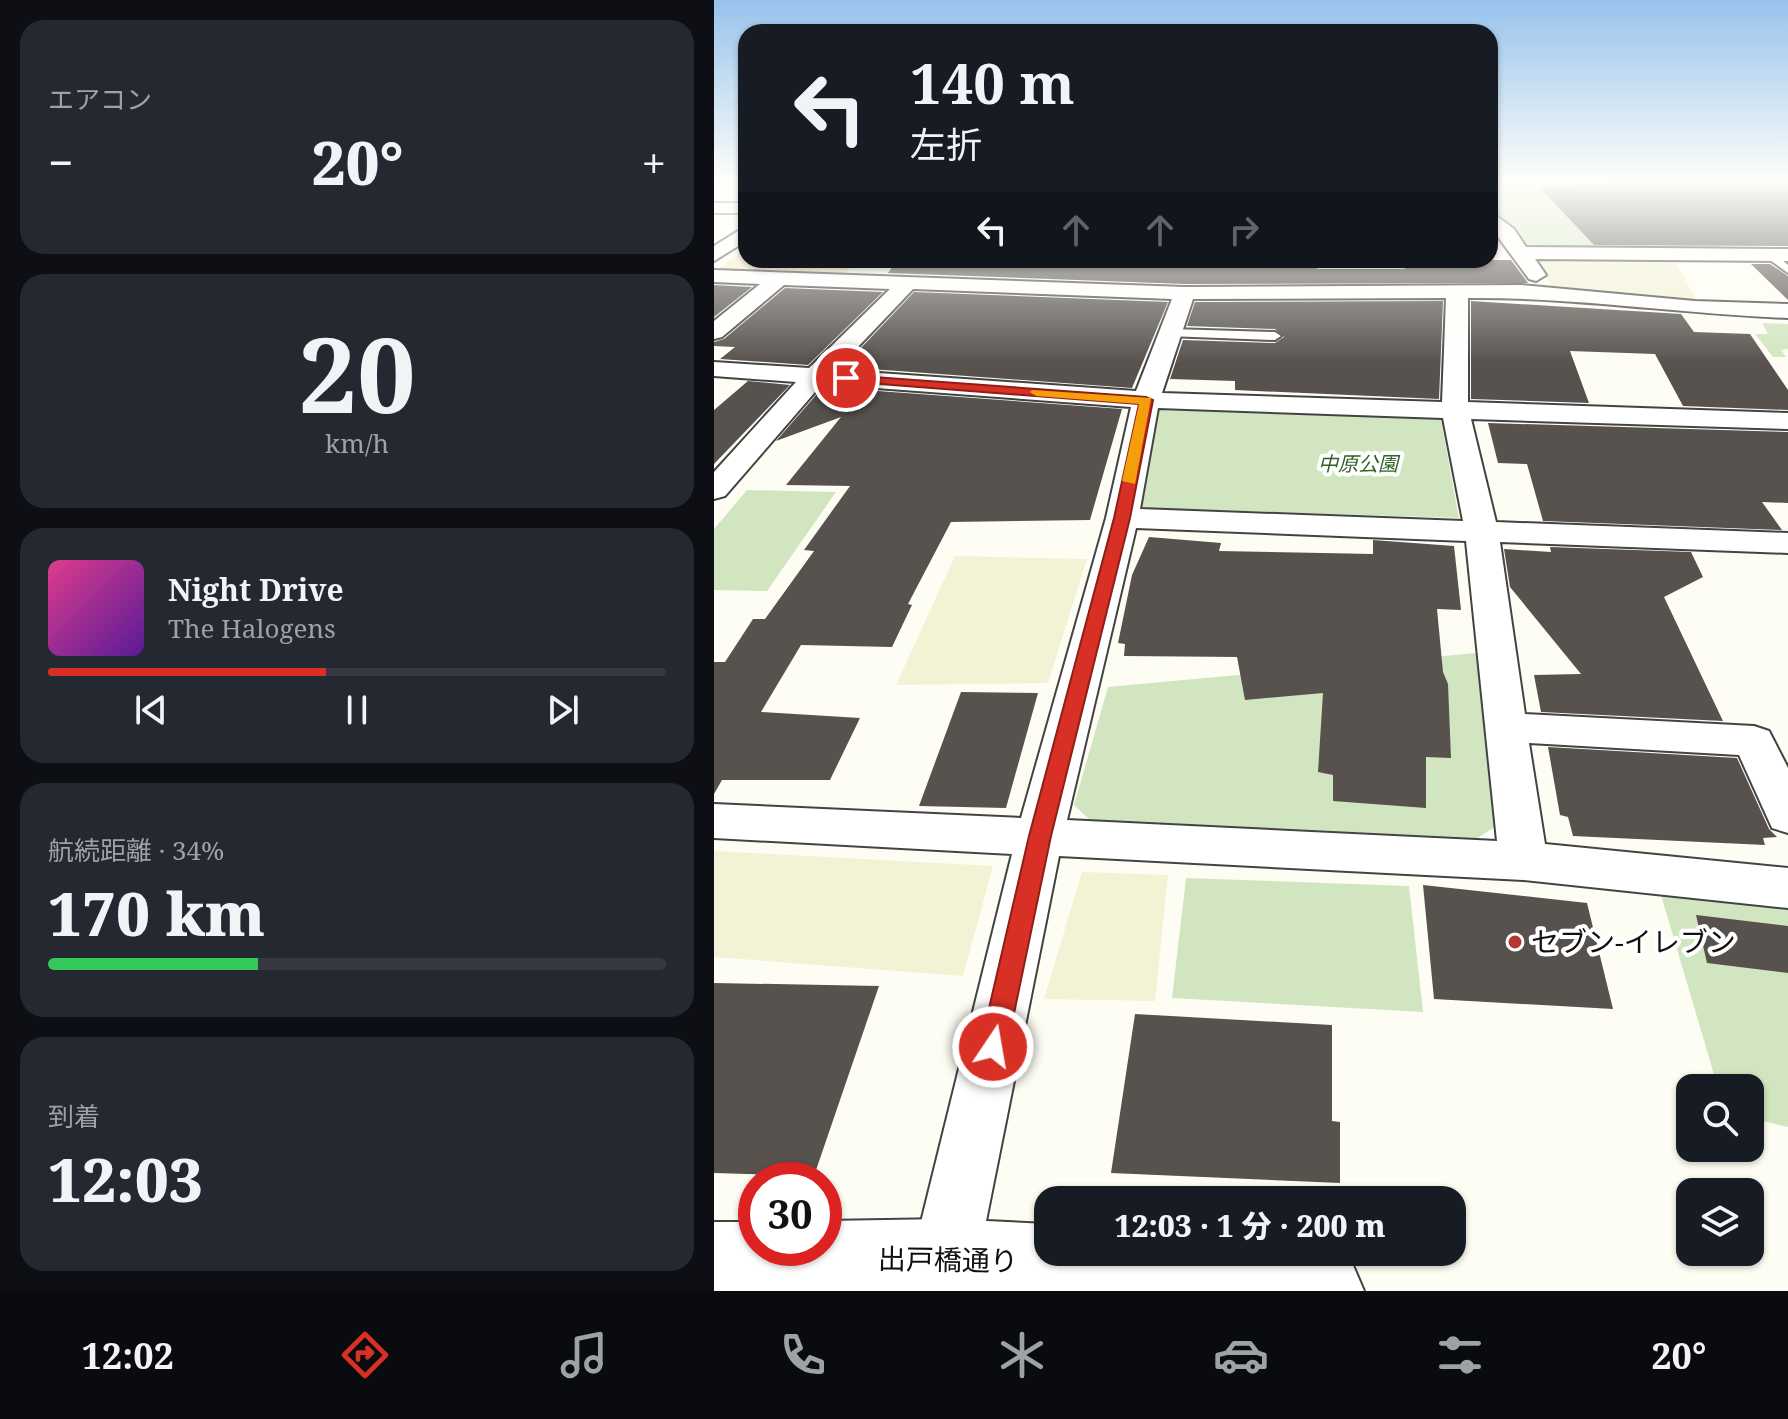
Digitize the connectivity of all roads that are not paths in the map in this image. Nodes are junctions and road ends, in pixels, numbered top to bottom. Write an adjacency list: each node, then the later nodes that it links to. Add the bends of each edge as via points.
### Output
1 (732, 242): 4 (street)
2 (1512, 242): 3 (street)
3 (1521, 253): 5 (street); 16 (street, via 1544,287)
4 (714, 255)
5 (1779, 255): 8 (lane)
6 (863, 268): 11 (street)
7 (988, 268): 13 (street)
8 (1788, 270)
9 (714, 276): 10 (street)
10 (780, 278): 11 (street); 18 (street)
11 (853, 281): 12 (street)
12 (907, 284): 13 (street); 22 (street)
13 (979, 286): 14 (street, via 1063,281)
14 (1207, 286): 15 (street); 19 (street)
15 (1457, 294): 16 (street); 24 (street)
16 (1543, 295): 17 (street)
17 (1788, 311)
18 (714, 332)
19 (1171, 333): 20 (lane); 23 (street)
20 (1275, 336)
21 (714, 369): 22 (street)
22 (816, 376): 23 (street); 26 (street)
23 (1146, 400): 24 (street); 27 (street)
24 (1455, 408): 25 (street); 28 (street)
25 (1788, 421)
26 (714, 490)
27 (1122, 518): 28 (street); 33 (street)
28 (1482, 534): 29 (street); 30 (street)
29 (1788, 543)
30 (1505, 727): 31 (street, via 1754,741); 34 (street)
31 (1788, 816)
32 (714, 821): 33 (street)
33 (1040, 836): 34 (street); 37 (street)
34 (1523, 861): 35 (street)
35 (1788, 888)
36 (714, 1261): 37 (street, 出戸橋通り)
37 (942, 1274): 38 (street, 出戸橋通り, via 1186,1270)
38 (1324, 1291)

